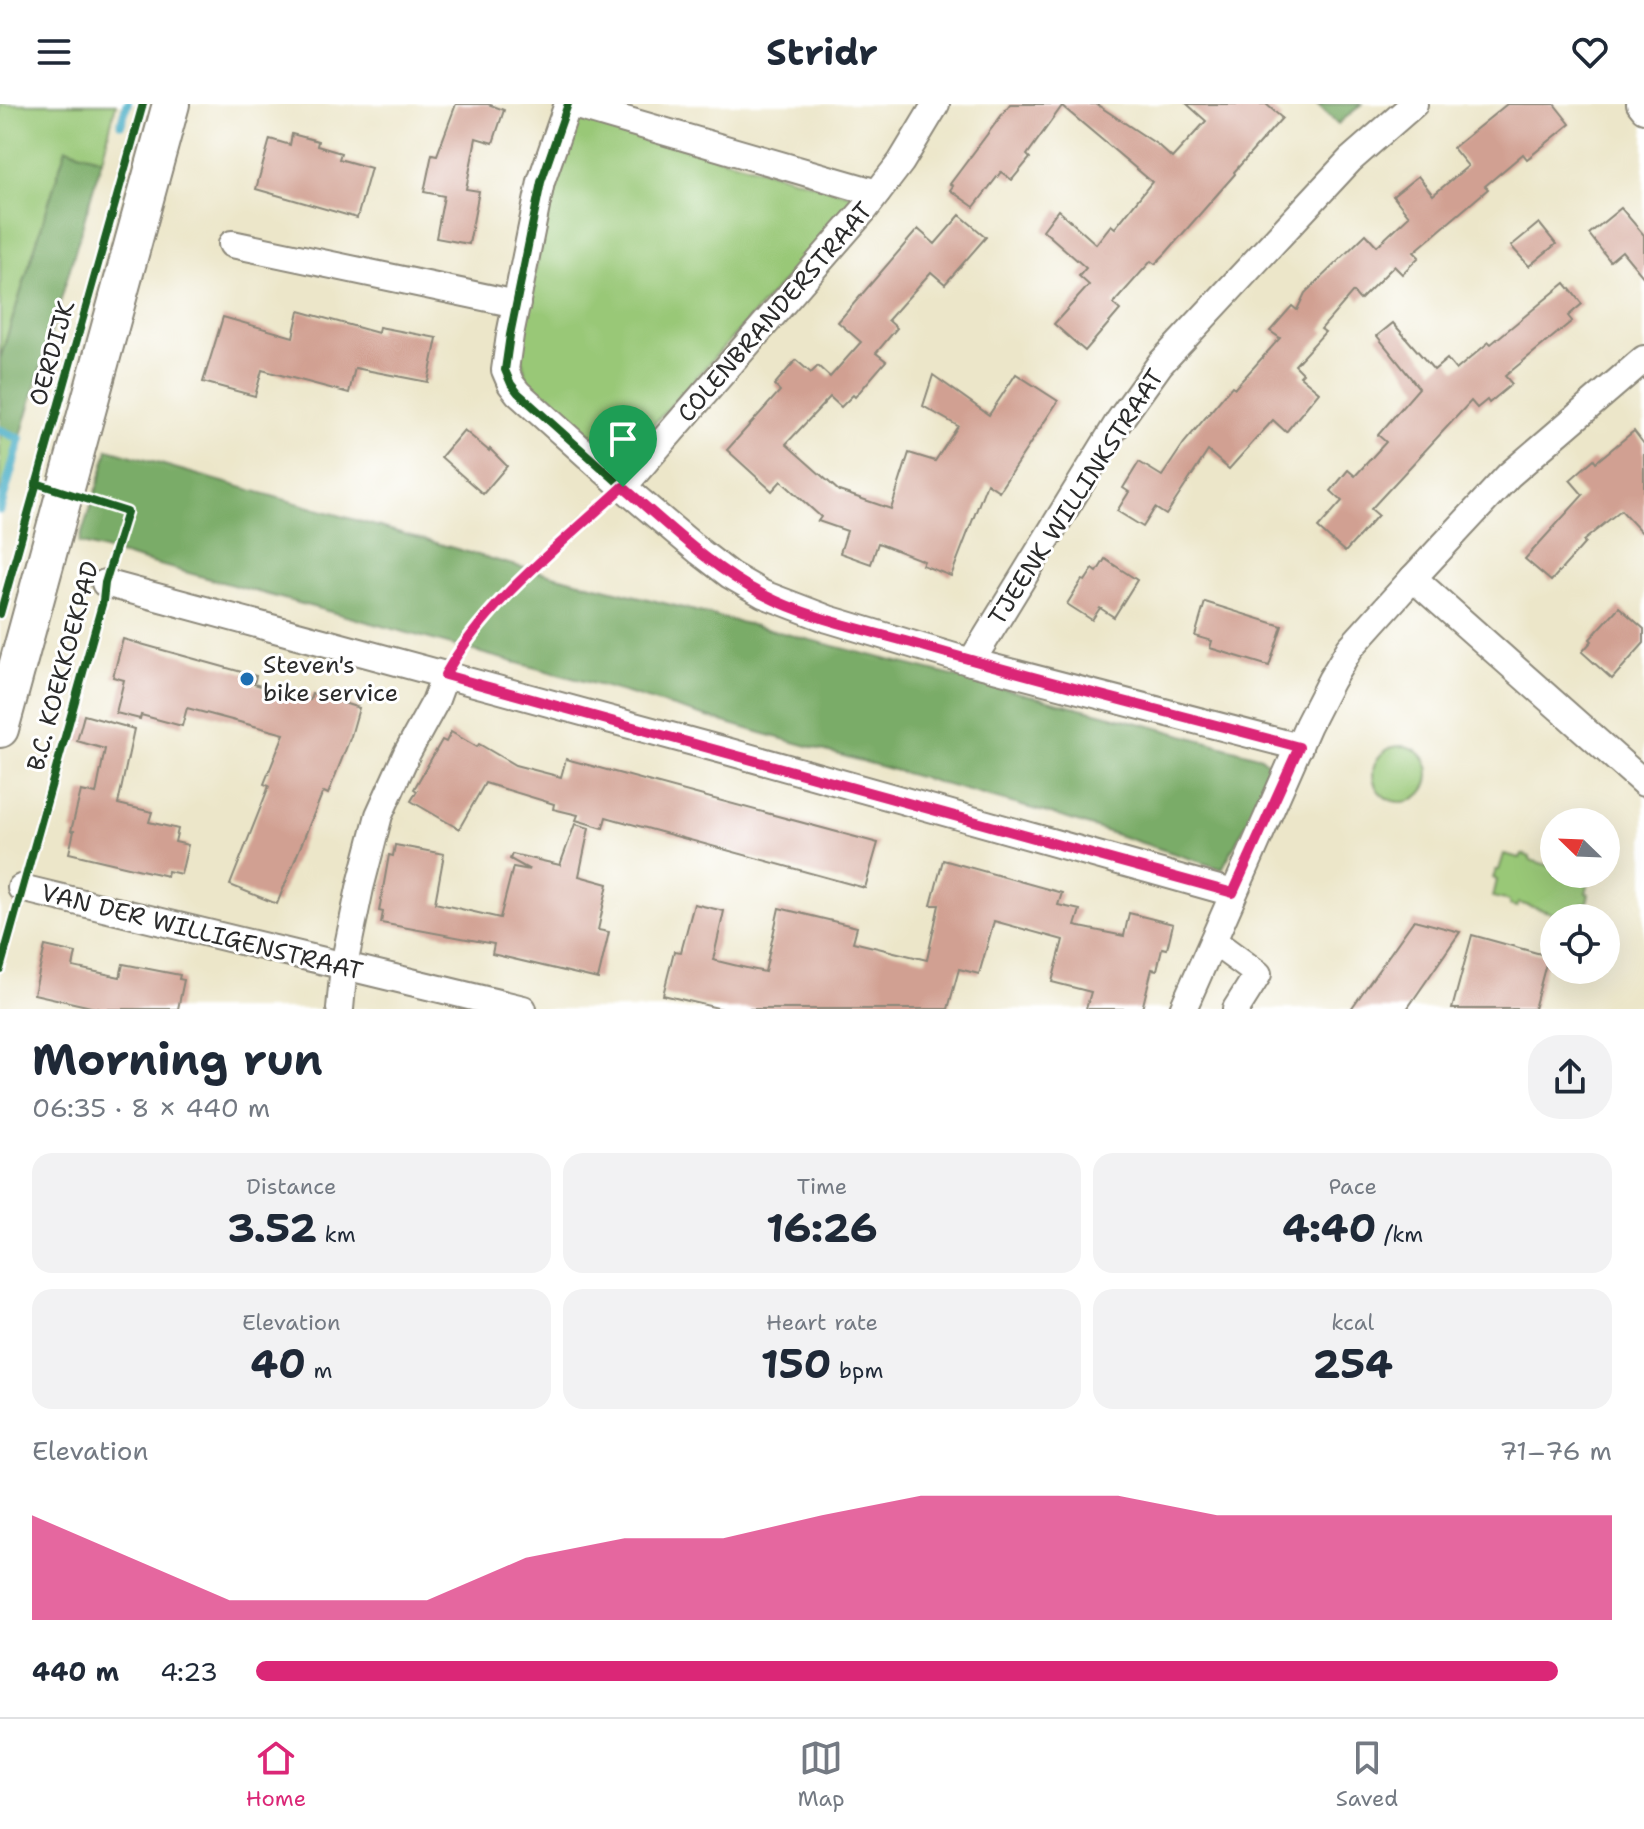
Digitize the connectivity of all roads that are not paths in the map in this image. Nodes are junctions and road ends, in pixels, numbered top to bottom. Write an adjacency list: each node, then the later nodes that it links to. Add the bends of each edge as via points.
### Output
1 (171, 104): 14 (street, OERDIJK)
2 (569, 104): 5 (street, COLENBRANDERSTRAAT); 7 (street, via 541,182)
3 (936, 104): 5 (street, COLENBRANDERSTRAAT)
4 (1414, 104): 12 (street, TJEENK WILLINKSTRAAT, via 1350,160 1160,364 1111,433)
5 (877, 193): 9 (street, COLENBRANDERSTRAAT)
6 (232, 244): 7 (street)
7 (517, 304): 9 (street, via 505,370 511,384)
8 (1644, 359): 10 (street, via 1509,475)
9 (623, 487): 12 (street, via 730,575 763,594)
10 (1413, 578): 15 (street, via 1350,648); 16 (street)
11 (105, 583): 13 (street)
12 (971, 662): 15 (street)
13 (445, 675): 18 (street); 20 (street, via 379,815)
14 (0, 729)
15 (1299, 747): 18 (street)
16 (1644, 783)
17 (21, 888): 20 (street, VAN DER WILLIGENSTRAAT)
18 (1233, 893): 19 (street)
19 (1213, 941): 23 (street); 24 (street, via 1258,974)
20 (344, 965): 21 (street); 22 (street, VAN DER WILLIGENSTRAAT)
21 (340, 1009)
22 (523, 1009)
23 (1183, 1009)
24 (1236, 1009)

